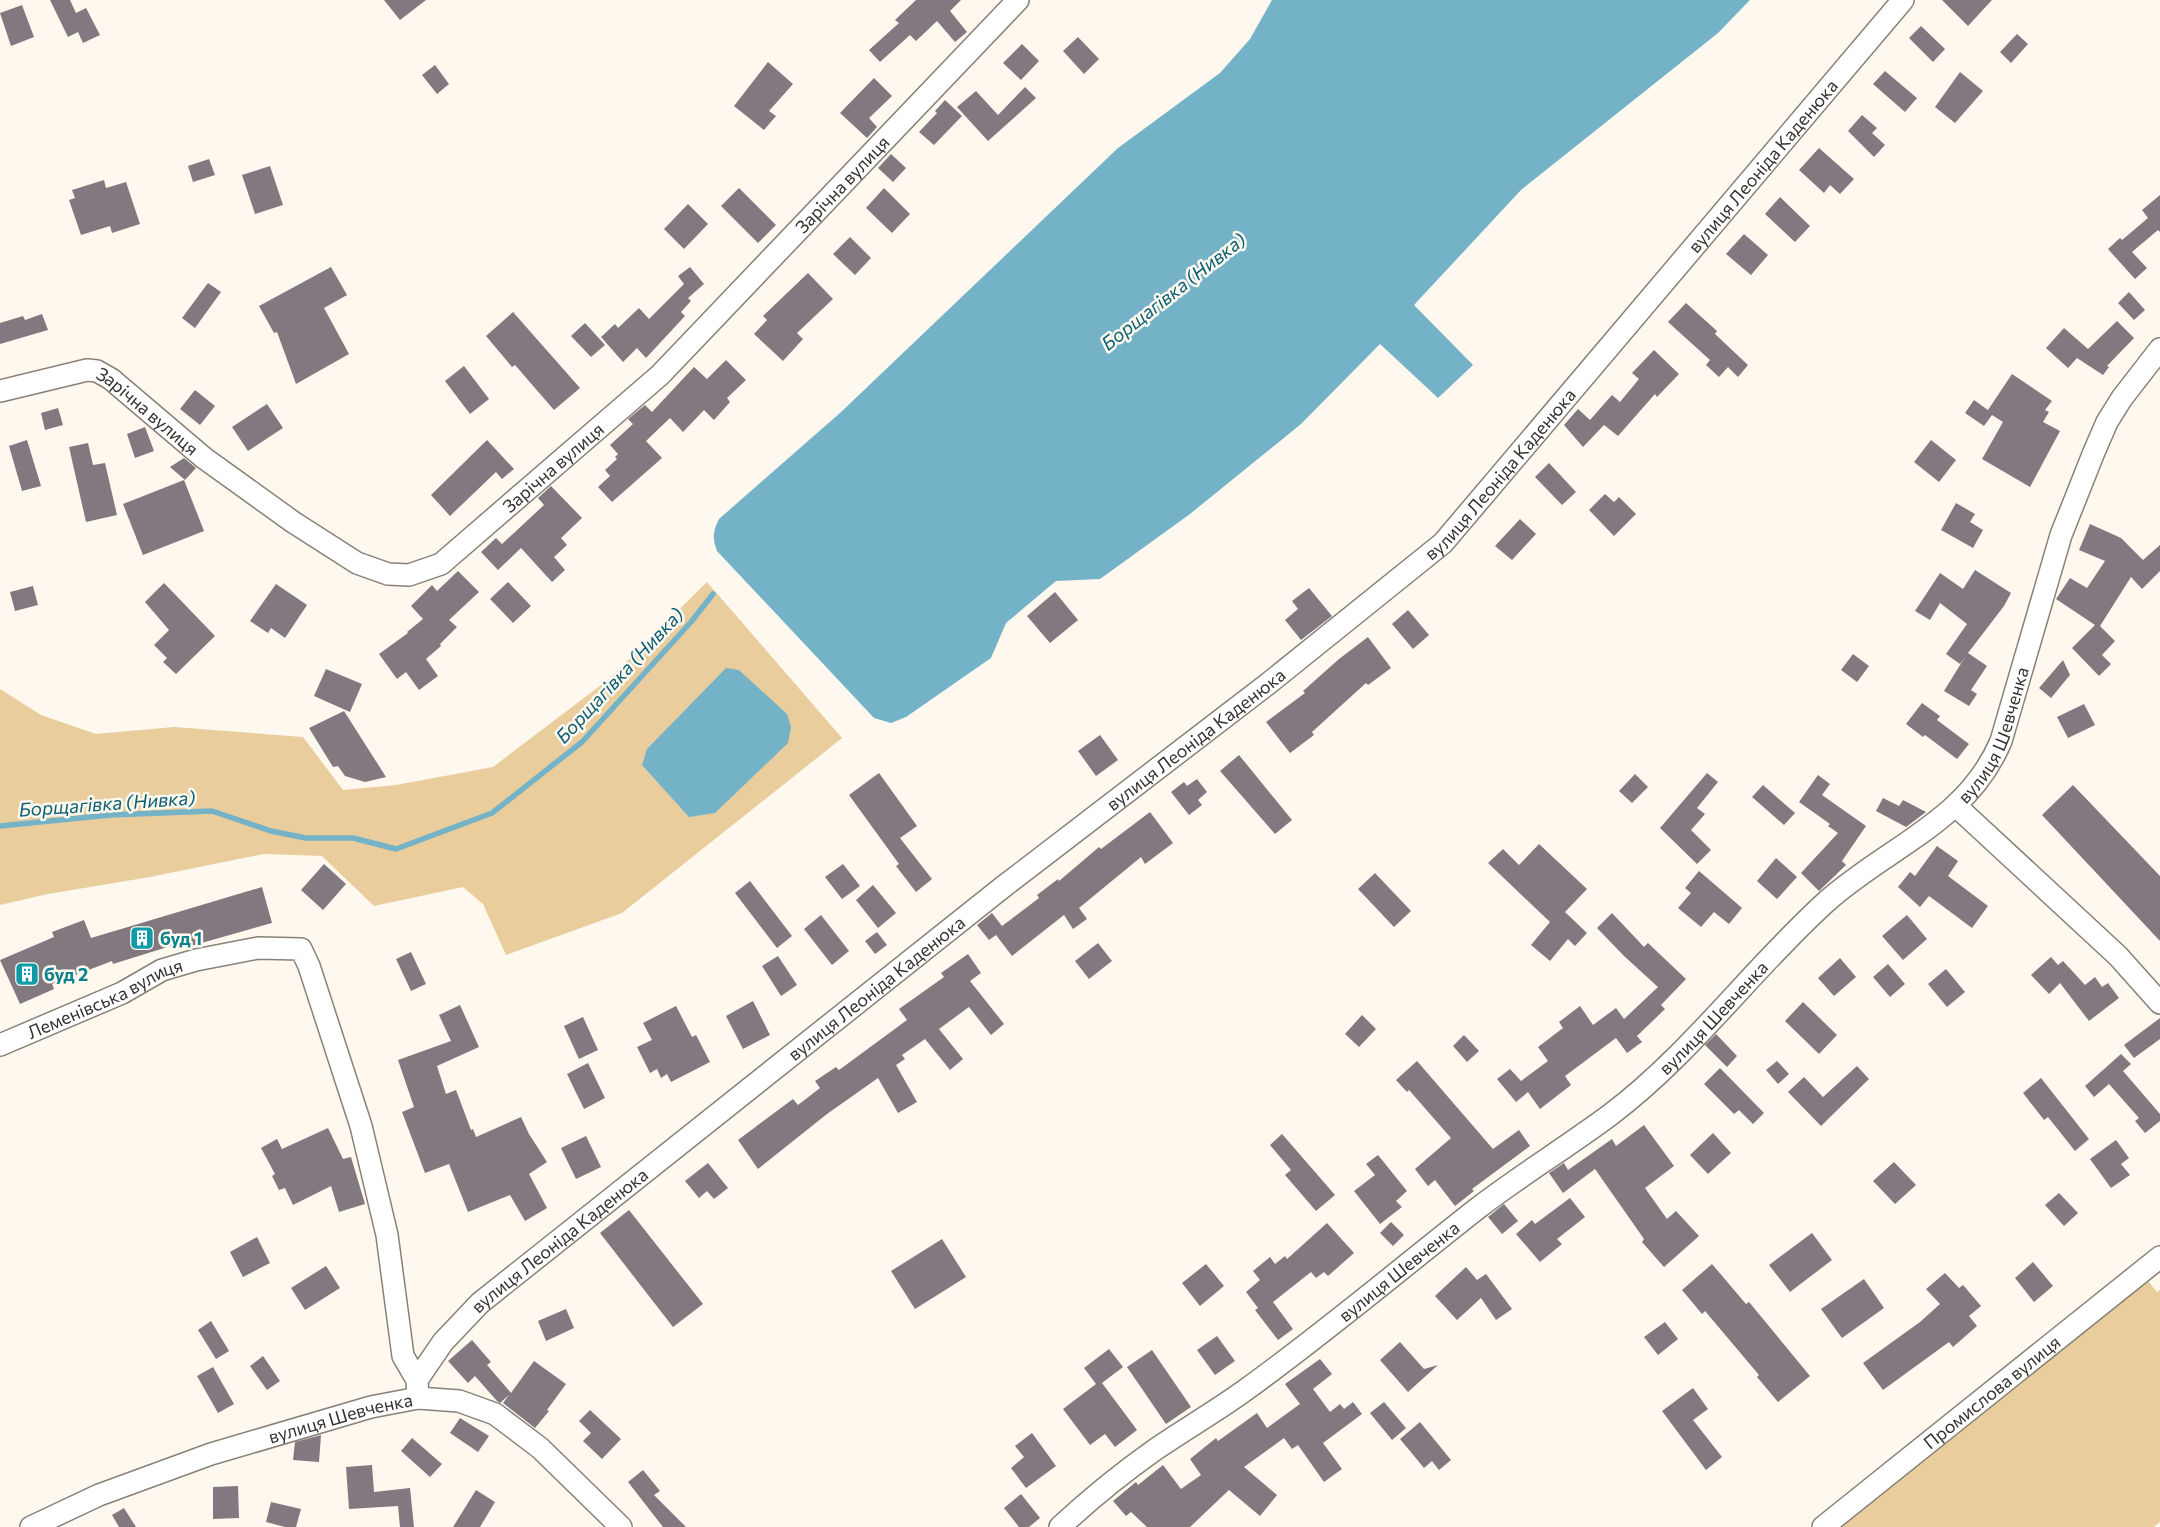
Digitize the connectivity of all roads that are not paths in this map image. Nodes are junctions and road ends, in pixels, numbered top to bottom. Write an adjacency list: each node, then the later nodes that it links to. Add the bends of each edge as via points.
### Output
1 (1018, 0): 4 (street, Зарічна вулиця, via 660,375 441,564 409,575 388,574 357,563 204,458 112,379 97,371 87,370)
2 (1903, 0): 9 (street, вулиця Леоніда Каденюка, via 1443,543 1269,683 1003,887 480,1304 443,1342)
3 (2160, 349): 5 (street, вулиця Шевченка, via 2107,422 2061,535 1992,762)
4 (0, 391)
5 (1956, 806): 6 (street, via 2118,956); 12 (street, вулиця Шевченка, via 1828,900 1785,941 1674,1061 1611,1114 1479,1208 1242,1393 1099,1491)
6 (2160, 1003)
7 (0, 1045): 9 (street, Леменівська вулиця, via 122,994 162,970 258,948 301,949 361,1126 387,1235 403,1356)
8 (2160, 1257): 13 (street, Промислова вулиця)
9 (418, 1389): 10 (street, вулиця Шевченка, via 371,1407 211,1454 99,1495); 11 (street, вулиця Шевченка, via 495,1414 540,1448)
10 (31, 1527)
11 (621, 1527)
12 (1060, 1527)
13 (1824, 1527)

